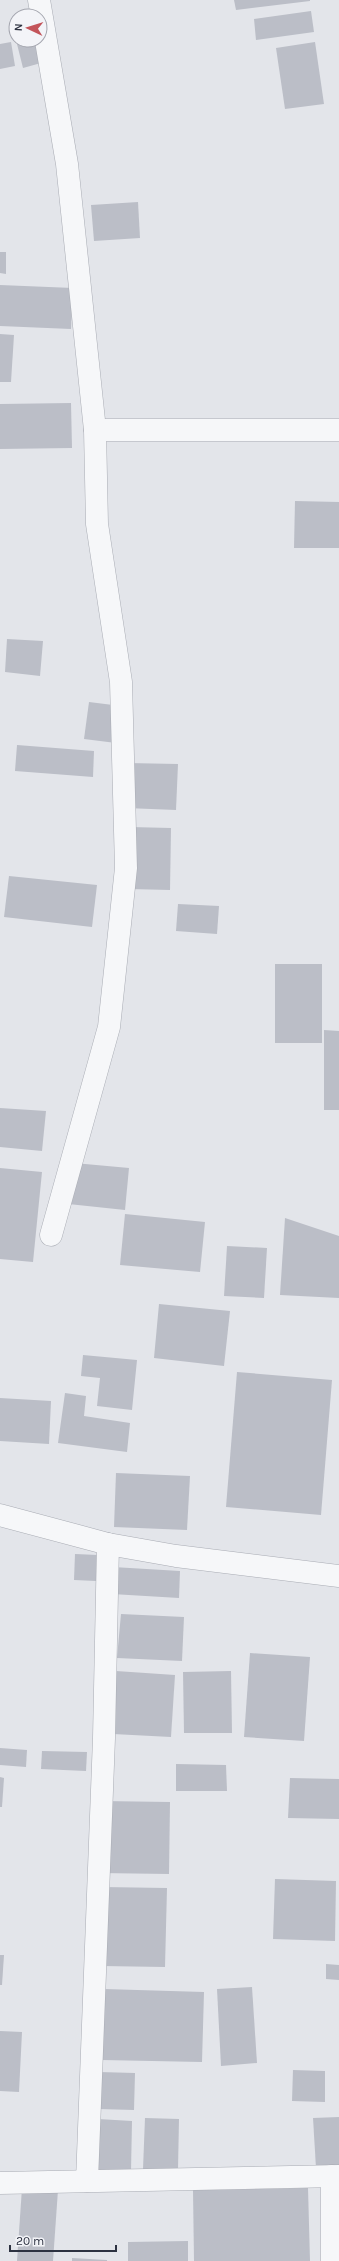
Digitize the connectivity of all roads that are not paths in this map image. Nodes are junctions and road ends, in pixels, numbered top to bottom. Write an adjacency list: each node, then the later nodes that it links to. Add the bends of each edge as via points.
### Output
1 (39, 0): 2 (street, via 67,164)
2 (95, 430): 3 (street); 4 (street, via 97,524 121,682 126,868 109,1027)
3 (339, 430)
4 (51, 1235)
5 (0, 1515): 6 (street)
6 (108, 1544): 7 (street, via 176,1556); 9 (street, via 104,1738)
7 (339, 1576)
8 (335, 2176): 9 (street); 11 (street)
9 (87, 2181): 10 (street)
10 (0, 2183)
11 (332, 2261)

